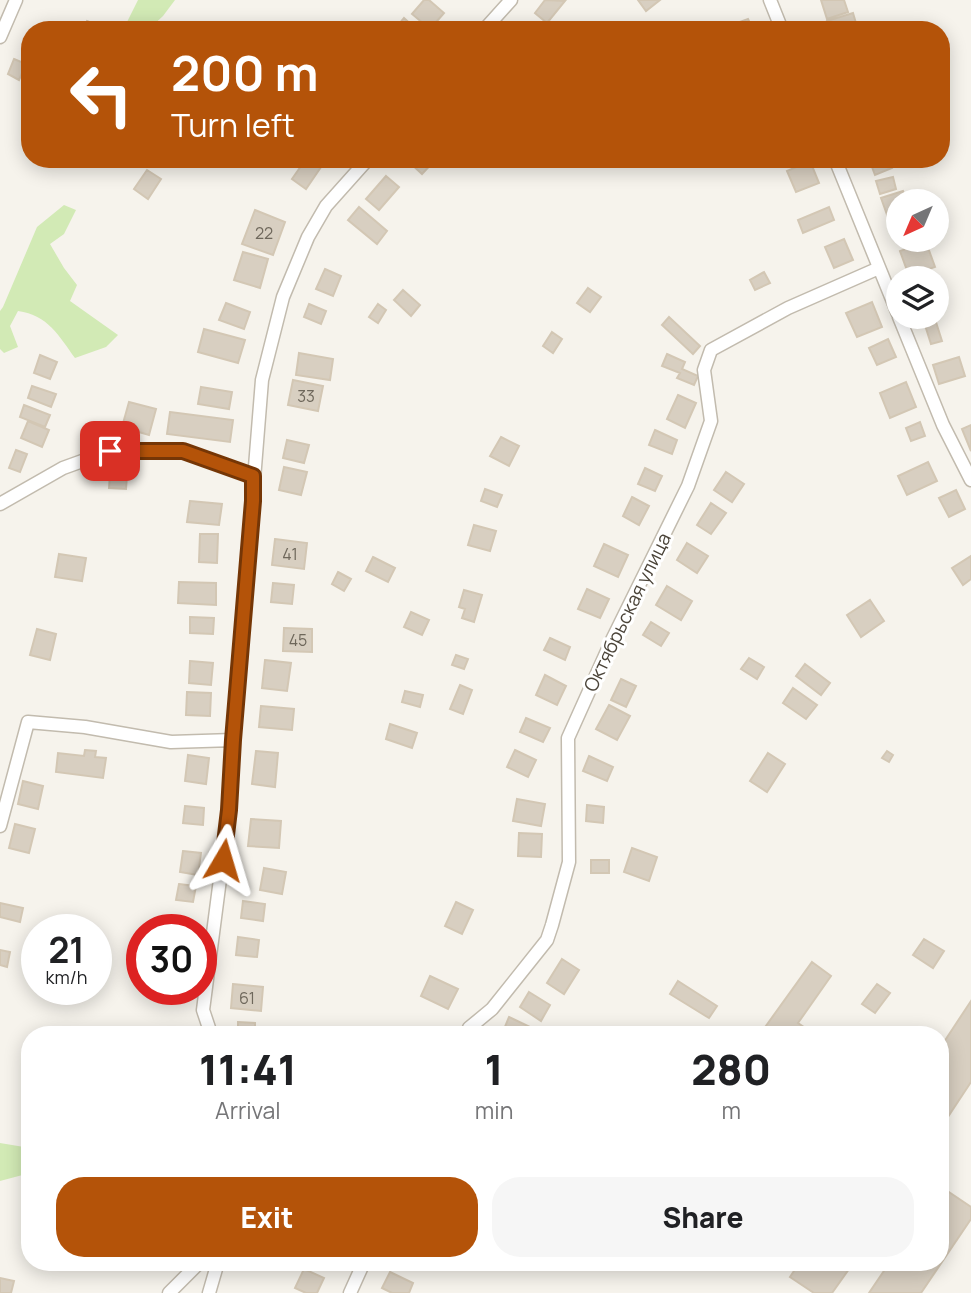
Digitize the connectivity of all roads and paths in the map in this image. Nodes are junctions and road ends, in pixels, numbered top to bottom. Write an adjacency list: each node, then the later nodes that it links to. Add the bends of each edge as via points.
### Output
1 (16, 0): 6 (street)
2 (511, 0): 4 (street)
3 (770, 0): 5 (street)
4 (492, 21)
5 (778, 21)
6 (0, 37)
7 (360, 168): 12 (street, via 314,225 283,297 262,380)
8 (839, 168): 9 (street)
9 (878, 268): 10 (street); 18 (street, Октябрьская улица, via 788,308 711,350 704,370 711,422 688,486 568,738 569,862 547,940 492,1009)
10 (886, 287)
11 (904, 329): 13 (street)
12 (253, 476): 14 (street, via 183,451 110,451 63,468); 15 (street)
13 (971, 480)
14 (0, 504)
15 (233, 740): 16 (street, via 171,742 28,722); 17 (street, via 229,810 203,1010)
16 (0, 826)
17 (208, 1026)
18 (471, 1026)
19 (192, 1271): 22 (street)
20 (215, 1271): 23 (street)
21 (360, 1271): 24 (street)
22 (171, 1293)
23 (209, 1293)
24 (350, 1293)

